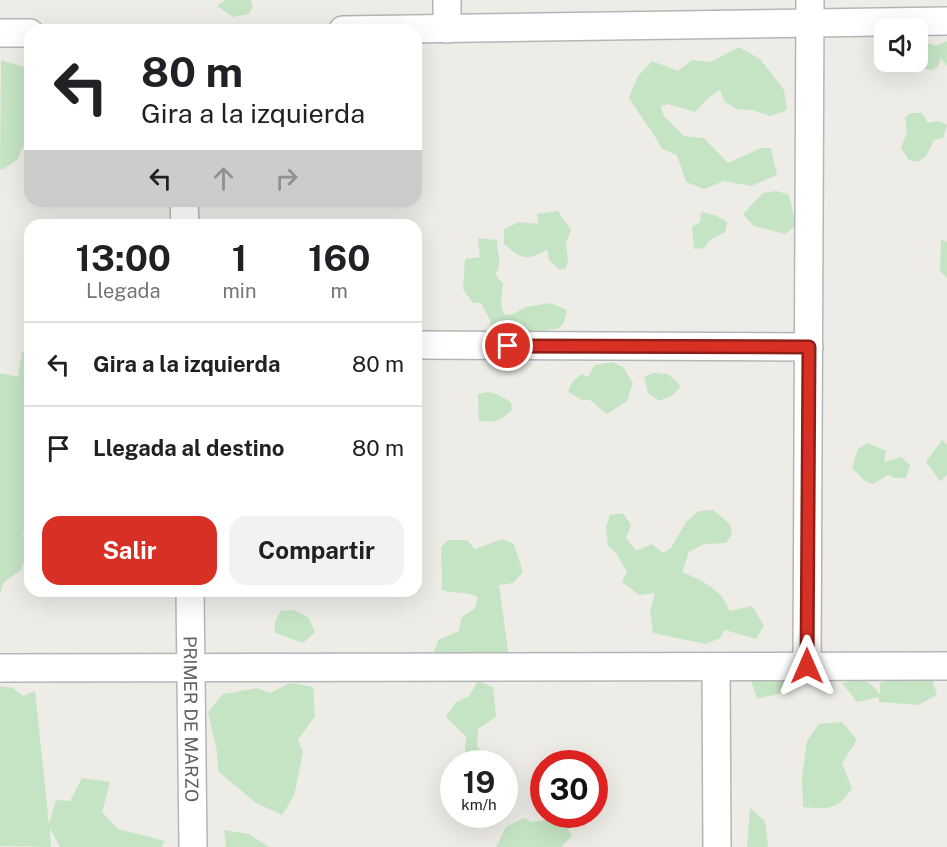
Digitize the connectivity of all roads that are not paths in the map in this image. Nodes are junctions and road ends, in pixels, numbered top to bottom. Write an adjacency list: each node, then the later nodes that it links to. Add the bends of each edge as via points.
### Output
1 (447, 0): 5 (street)
2 (810, 11): 3 (street); 5 (street); 9 (street)
3 (947, 21)
4 (422, 29): 5 (street)
5 (447, 29)
6 (0, 33): 7 (street)
7 (24, 33)
8 (422, 345): 9 (street)
9 (809, 347): 11 (street)
10 (190, 597): 15 (street, PRIMER DE MARZO)
11 (807, 666): 12 (street); 13 (street)
12 (947, 666)
13 (716, 667): 15 (street); 17 (street)
14 (0, 668): 15 (street)
15 (190, 668): 16 (street, PRIMER DE MARZO)
16 (193, 847)
17 (717, 847)

